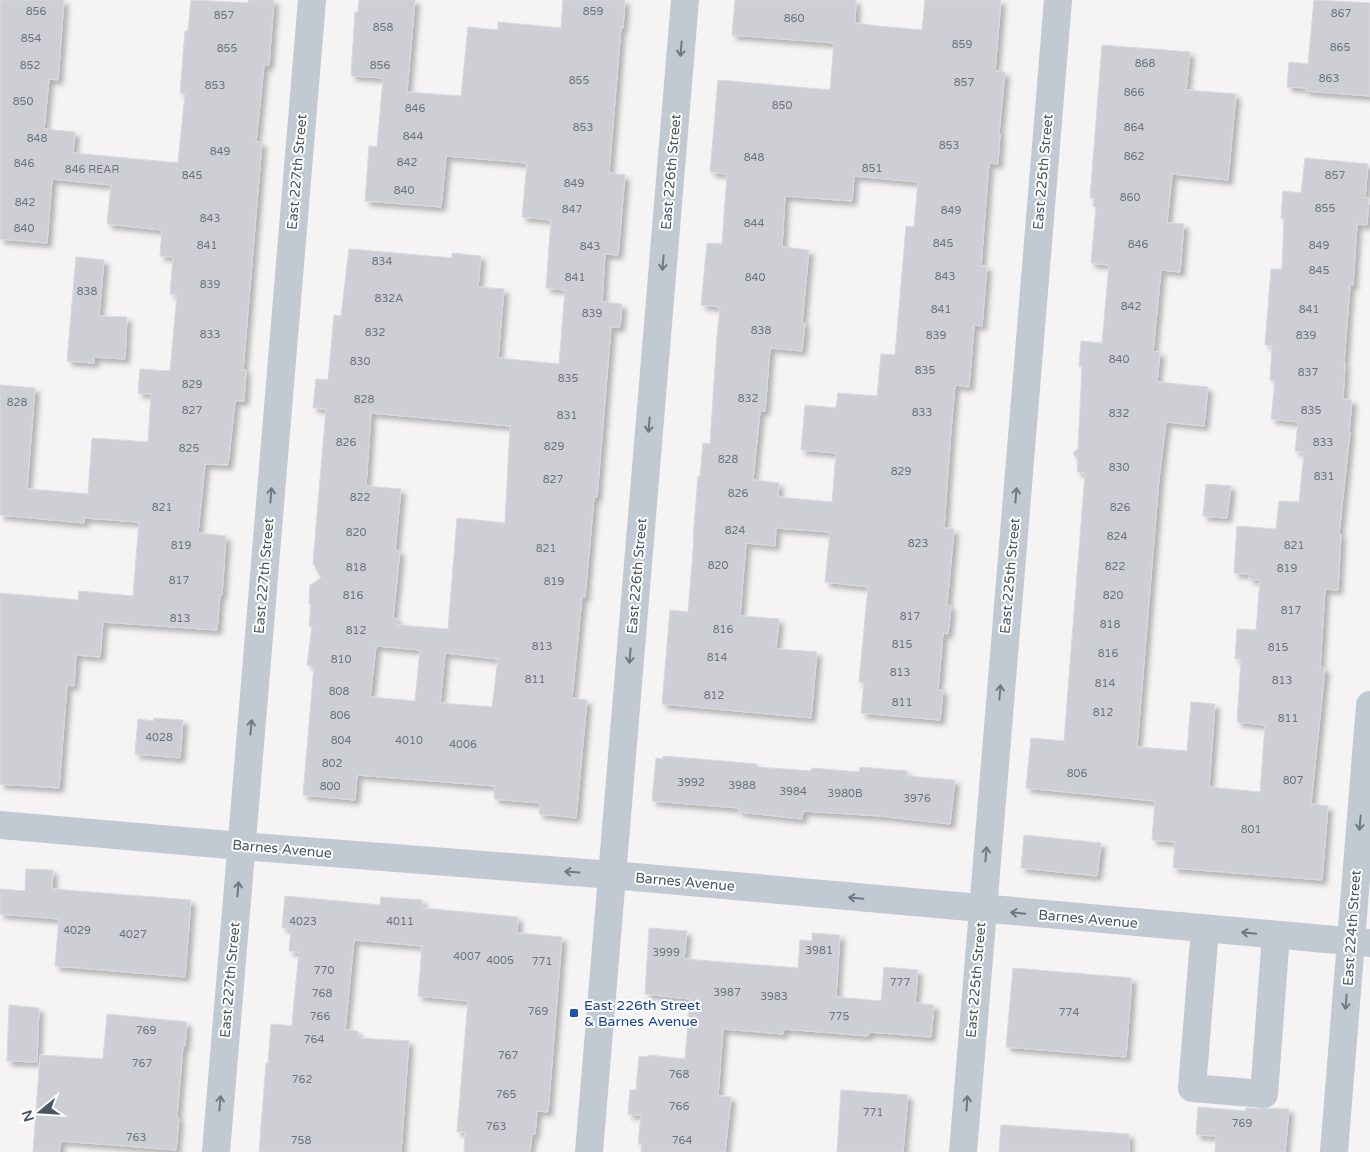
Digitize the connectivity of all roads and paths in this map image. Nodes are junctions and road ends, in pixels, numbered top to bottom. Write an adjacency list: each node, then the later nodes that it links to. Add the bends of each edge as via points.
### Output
1 (312, 0): 6 (street, East 227th Street, one-way to 1)
2 (685, 0): 7 (street, East 226th Street, one-way to 7)
3 (1058, 0): 8 (street, East 225th Street, one-way to 3)
4 (1370, 705): 11 (street, East 224th Street, one-way to 11)
5 (0, 825): 6 (street, Barnes Avenue)
6 (241, 846): 7 (street, Barnes Avenue, one-way to 6); 12 (street, East 227th Street, one-way to 6)
7 (612, 875): 8 (street, Barnes Avenue, one-way to 7); 13 (street, East 226th Street)
8 (982, 909): 9 (street, Barnes Avenue, one-way to 8); 14 (street, East 225th Street, one-way to 8)
9 (1205, 929): 10 (street, Barnes Avenue, one-way to 9); 10 (street, via 1192,1088 1264,1094)
10 (1276, 935): 11 (street, Barnes Avenue)
11 (1360, 943): 15 (street, East 224th Street, one-way to 15)
12 (216, 1152)
13 (589, 1152)
14 (963, 1152)
15 (1334, 1152)

